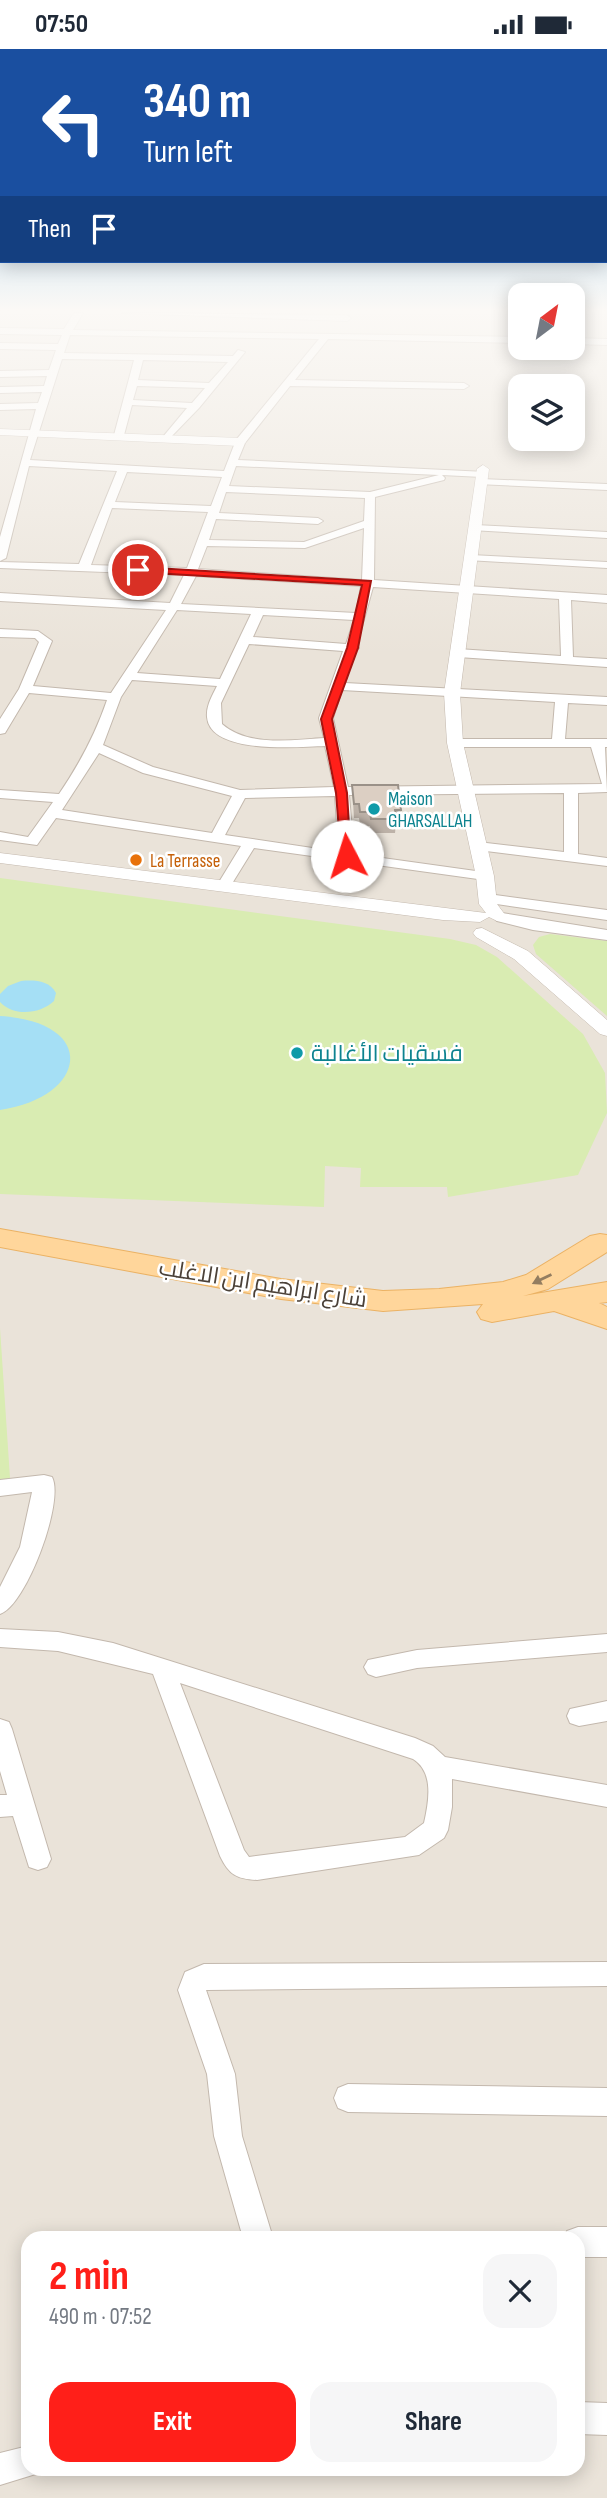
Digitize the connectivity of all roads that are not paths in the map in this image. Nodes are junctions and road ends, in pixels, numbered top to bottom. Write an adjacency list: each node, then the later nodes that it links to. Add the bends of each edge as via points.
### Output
1 (34, 427): 5 (street)
2 (121, 427): 7 (street)
3 (177, 427): 8 (street)
4 (252, 427): 9 (street)
5 (33, 431): 6 (street); 7 (street); 10 (street)
6 (0, 432)
7 (119, 435): 8 (street)
8 (167, 438): 9 (street)
9 (240, 442): 12 (street)
10 (25, 463): 11 (street); 26 (street)
11 (123, 468): 12 (street); 18 (street)
12 (230, 468): 13 (street); 16 (street)
13 (460, 473): 14 (street); 17 (street)
14 (482, 475): 15 (street); 22 (street)
15 (607, 487)
16 (223, 489): 19 (street); 20 (street)
17 (370, 495): 19 (street); 21 (street)
18 (108, 505): 20 (street); 30 (street)
19 (322, 507): 20 (street); 25 (street)
20 (214, 513): 24 (street)
21 (371, 522): 25 (street); 32 (street)
22 (475, 528): 23 (street); 27 (street)
23 (607, 535)
24 (203, 543): 25 (street); 31 (street)
25 (312, 543)
26 (0, 558)
27 (471, 558): 29 (street); 33 (street)
28 (0, 565): 30 (street)
29 (607, 565)
30 (84, 567): 31 (street)
31 (192, 572): 32 (street); 37 (street)
32 (368, 583): 33 (street); 39 (street)
33 (467, 589): 34 (street); 43 (street)
34 (565, 596): 36 (street); 44 (street)
35 (0, 597): 37 (street)
36 (607, 599)
37 (174, 605): 38 (street); 46 (street)
38 (259, 611): 39 (street); 41 (street)
39 (361, 617): 42 (street)
40 (0, 632): 49 (street, via 46,639)
41 (246, 640): 42 (street); 47 (street)
42 (352, 648): 48 (street)
43 (458, 653): 44 (street); 50 (street)
44 (567, 661): 45 (street)
45 (607, 663)
46 (128, 676): 47 (street); 51 (street)
47 (225, 683): 55 (street, via 212,715 219,730 259,742)
48 (337, 687): 50 (street); 55 (street, via 326,719)
49 (25, 689): 51 (street); 54 (street)
50 (452, 692): 52 (street); 56 (street)
51 (115, 697): 59 (street)
52 (562, 698): 53 (street); 57 (street)
53 (607, 701)
54 (0, 730)
55 (329, 742): 64 (street)
56 (455, 743): 57 (street); 63 (street)
57 (558, 743): 58 (street)
58 (602, 743): 60 (street)
59 (96, 747): 66 (street, via 148,770); 67 (street)
60 (607, 781)
61 (607, 788): 62 (street)
62 (571, 789): 63 (street); 74 (street)
63 (466, 791): 64 (street); 72 (street)
64 (342, 793): 66 (street); 73 (street)
65 (0, 794): 67 (street)
66 (240, 794): 70 (street)
67 (64, 798): 68 (street)
68 (54, 813): 69 (street, via 32,842); 70 (street)
69 (0, 837)
70 (217, 837): 71 (street)
71 (250, 843): 73 (street); 79 (street)
72 (478, 846): 74 (street); 78 (street)
73 (347, 856): 78 (street)
74 (570, 857): 76 (street)
75 (0, 858): 79 (street)
76 (607, 862)
77 (0, 867): 81 (street)
78 (485, 876): 81 (street)
79 (223, 887): 81 (street)
80 (607, 915): 81 (street)
81 (491, 919): 82 (street); 83 (street, via 521,955)
82 (607, 935)
83 (607, 1030)
84 (0, 1238): 86 (main road, شارع ابراهيم ابن الاغلب, one-way to 84, via 504,1292 383,1301 281,1289)
85 (0, 1255): 87 (main road, شارع ابراهيم ابن الاغلب, via 352,1317 402,1320 472,1315)
86 (605, 1259): 87 (main road, شارع ابراهيم ابن الاغلب)
87 (552, 1302): 88 (main road)
88 (607, 1319)
89 (0, 1488): 90 (street, via 44,1483 41,1518 18,1580)
90 (0, 1605)
91 (0, 1638): 93 (street, via 86,1645)
92 (607, 1643): 94 (street, via 417,1659)
93 (162, 1667): 98 (street, via 415,1748); 98 (street, via 233,1856 242,1868 418,1843 439,1821)
94 (376, 1667)
95 (607, 1711): 96 (street)
96 (579, 1716)
97 (0, 1729): 100 (street)
98 (437, 1766): 99 (street)
99 (607, 1796)
100 (11, 1805): 101 (street)
101 (38, 1859)
102 (607, 1974): 105 (street, via 204,1977 195,1981 192,1990 221,2074 228,2136)
103 (348, 2098): 104 (street)
104 (607, 2102)
105 (255, 2231)
106 (585, 2242): 107 (street)
107 (607, 2242)
108 (585, 2417): 109 (street)
109 (607, 2419)
110 (21, 2464): 111 (street)
111 (0, 2469)

